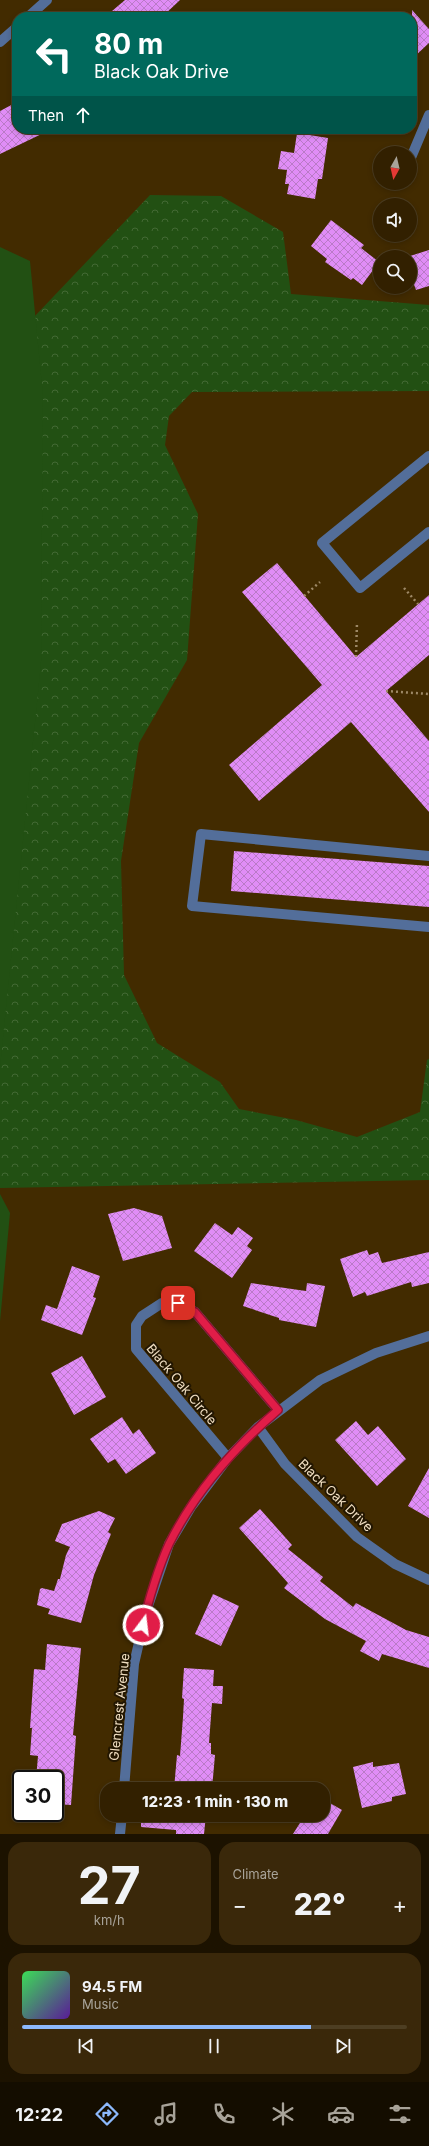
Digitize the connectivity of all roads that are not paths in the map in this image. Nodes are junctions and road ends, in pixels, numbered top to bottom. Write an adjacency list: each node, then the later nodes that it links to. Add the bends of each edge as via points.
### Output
1 (47, 0): 2 (street)
2 (34, 12)
3 (12, 31): 4 (street)
4 (0, 42)
5 (429, 115): 6 (street)
6 (416, 146)
7 (429, 456): 8 (street, via 322,543 360,588)
8 (429, 532)
9 (429, 856): 10 (street, via 201,834 192,906)
10 (429, 927)
11 (429, 1336): 12 (street, Glencrest Avenue, via 376,1353 320,1380)
12 (278, 1410): 13 (street, Glencrest Avenue); 14 (street, Black Oak Circle, via 195,1312 178,1303 162,1303 142,1316 136,1325 136,1348)
13 (258, 1427): 14 (street, Glencrest Avenue); 15 (street, Black Oak Drive, via 285,1464 357,1537 395,1564)
14 (228, 1458): 16 (street, Glencrest Avenue, via 169,1544 146,1612 134,1664)
15 (429, 1580)
16 (125, 1782)
17 (121, 1822): 18 (street)
18 (120, 1834)

